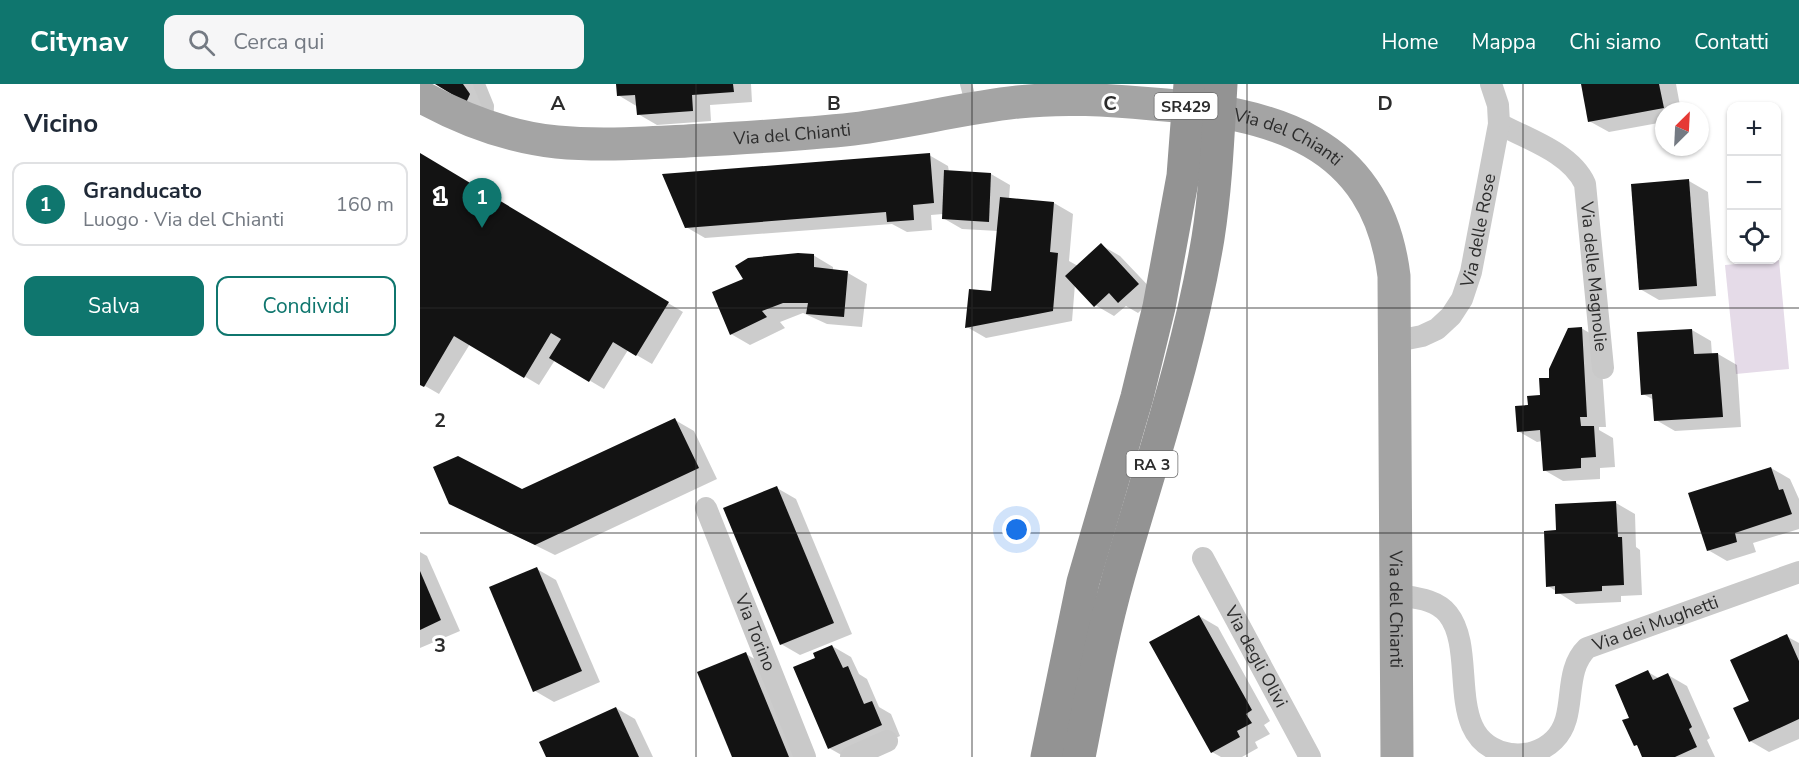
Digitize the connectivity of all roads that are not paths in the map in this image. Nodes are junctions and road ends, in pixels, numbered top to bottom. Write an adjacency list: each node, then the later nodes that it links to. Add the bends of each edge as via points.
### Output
1 (479, 84): 8 (lane, via 488,106)
2 (1190, 84): 18 (highway, RA 3, via 1183,176 1159,307 1083,582)
3 (1221, 84): 19 (highway, RA 3, via 1208,238 1168,411 1099,653)
4 (1491, 84): 7 (street, Via delle Rose)
5 (420, 96): 8 (main road, Via del Chianti / SR429)
6 (969, 96): 8 (main road, Via del Chianti / SR429, via 892,123 814,133 616,144 550,141); 9 (main road, Via del Chianti / SR429, via 1145,103 1234,112 1293,132 1337,160 1376,208 1392,261)
7 (1499, 124): 9 (street, Via delle Rose, via 1471,272 1462,299 1437,329); 10 (street, Via delle Magnolie, via 1566,162 1586,184)
8 (487, 126)
9 (1397, 341): 14 (main road, Via del Chianti / SR429)
10 (1603, 368)
11 (706, 508): 16 (street, Via Torino)
12 (1203, 558): 20 (street, Via degli Olivi)
13 (1799, 572): 14 (street, Via dei Mughetti, via 1587,648 1574,667 1566,719 1559,735 1537,751 1518,755 1489,744 1472,725 1457,634 1450,616 1430,601)
14 (1398, 595): 21 (main road, Via del Chianti / SR429)
15 (887, 741): 17 (street)
16 (805, 757)
17 (851, 757)
18 (1047, 757)
19 (1079, 757)
20 (1310, 757)
21 (1396, 757)

